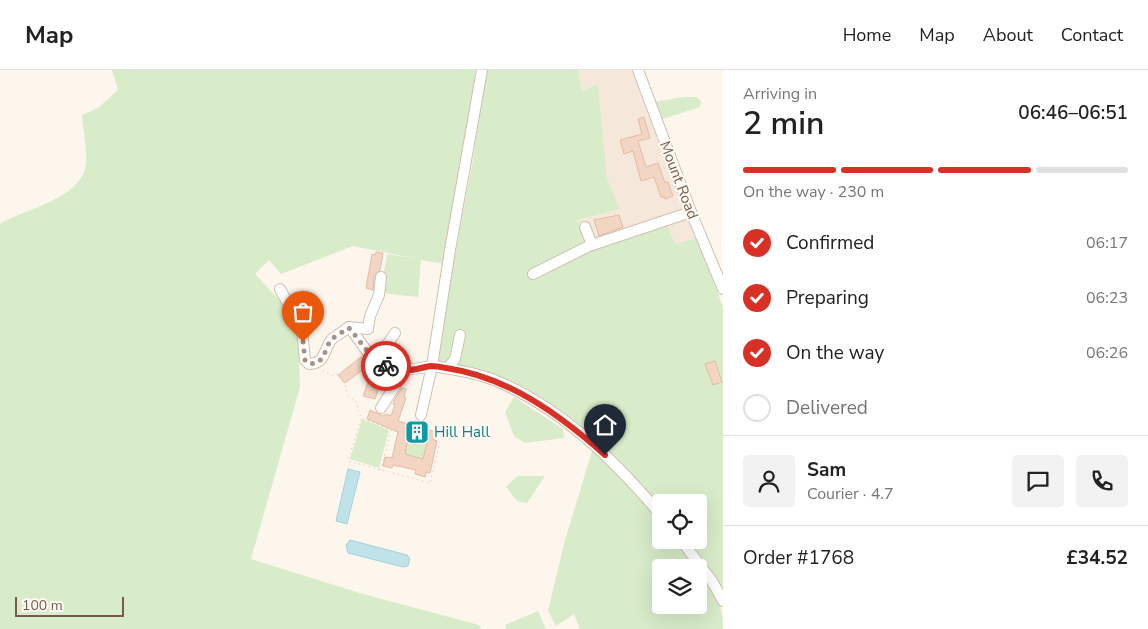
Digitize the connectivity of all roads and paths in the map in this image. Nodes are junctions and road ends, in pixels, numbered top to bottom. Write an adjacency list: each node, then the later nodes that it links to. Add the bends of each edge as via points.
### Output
1 (482, 70): 14 (street)
2 (638, 70): 3 (street, Mount Road)
3 (691, 212): 5 (street); 9 (street, Mount Road)
4 (585, 227): 5 (street)
5 (592, 246): 6 (street)
6 (533, 274)
7 (381, 277): 10 (street, via 368,329)
8 (280, 289): 10 (street, via 302,329 305,360 309,364 324,358 332,340)
9 (723, 289)
10 (349, 328): 13 (street)
11 (395, 333): 13 (street)
12 (460, 335): 15 (street, via 455,359)
13 (377, 360): 16 (street, via 383,365)
14 (432, 366): 15 (street); 16 (street); 19 (street)
15 (448, 368): 22 (street, via 497,381 558,416 615,464)
16 (405, 370): 18 (street)
17 (323, 372): 20 (path, via 333,376 337,374 345,385 346,393 358,404)
18 (381, 408)
19 (421, 415): 21 (path, via 442,433 430,483)
20 (361, 418): 21 (path, via 391,430); 21 (path, via 348,461)
21 (380, 470)
22 (652, 505)
23 (688, 549): 24 (street)
24 (723, 601)

